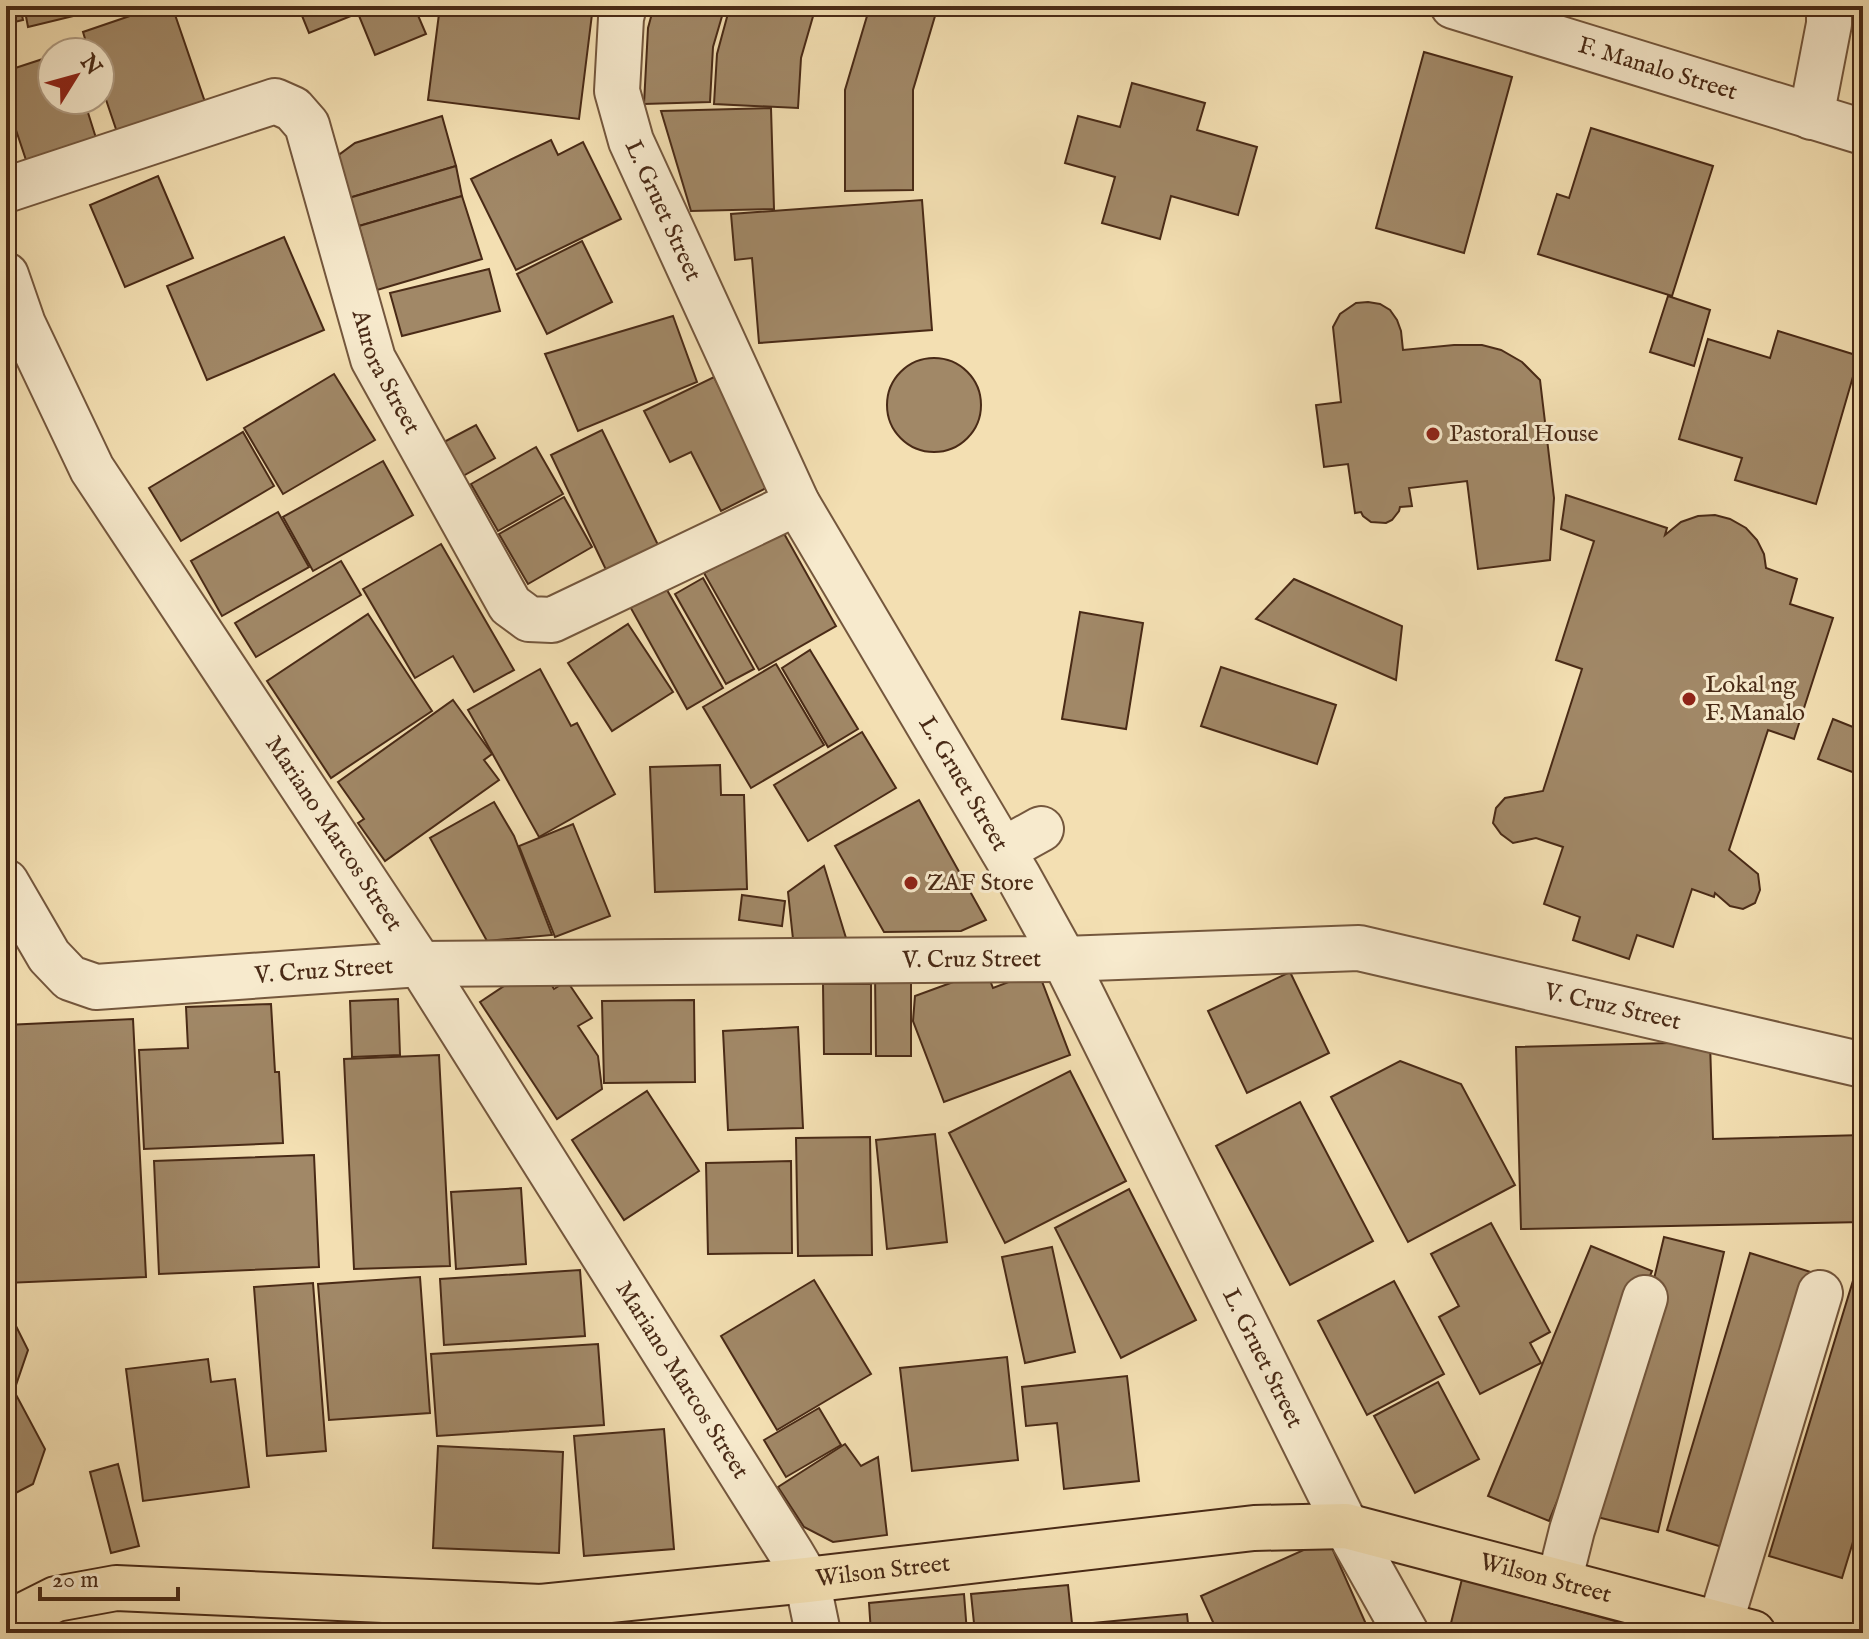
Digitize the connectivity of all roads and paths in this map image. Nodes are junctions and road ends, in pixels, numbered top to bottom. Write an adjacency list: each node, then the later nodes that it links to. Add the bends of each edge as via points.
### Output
1 (624, 6): 9 (street, L. Gruet Street, via 617,91 631,141)
2 (1829, 6): 4 (street)
3 (1469, 8): 4 (street, F. Manalo Street)
4 (1811, 117): 5 (street, F. Manalo Street)
5 (1863, 132)
6 (6, 190): 9 (street, Aurora Street, via 275,101 293,109 307,125 373,359 510,605 529,619 552,620)
7 (6, 275): 8 (street, Mariano Marcos Street)
8 (15, 327): 14 (street, Mariano Marcos Street, via 92,469)
9 (797, 503): 11 (street, L. Gruet Street)
10 (1041, 829): 11 (street)
11 (1003, 850): 13 (street, L. Gruet Street)
12 (6, 882): 14 (street, V. Cruz Street, via 49,956 70,978 96,987)
13 (1064, 959): 14 (street, V. Cruz Street); 15 (street, V. Cruz Street, via 1359,948); 18 (street, L. Gruet Street)
14 (420, 964): 19 (street, Mariano Marcos Street)
15 (1863, 1065)
16 (1820, 1293): 22 (street)
17 (1645, 1298): 20 (street)
18 (1346, 1526): 19 (main road, Wilson Street, via 1254,1528); 20 (main road, Wilson Street); 24 (street, L. Gruet Street)
19 (807, 1580): 21 (main road, Wilson Street, via 541,1607 116,1588 56,1599); 23 (street, Mariano Marcos Street)
20 (1559, 1582): 22 (main road, Wilson Street)
21 (6, 1624)
22 (1737, 1629)
23 (818, 1633)
24 (1406, 1633)

